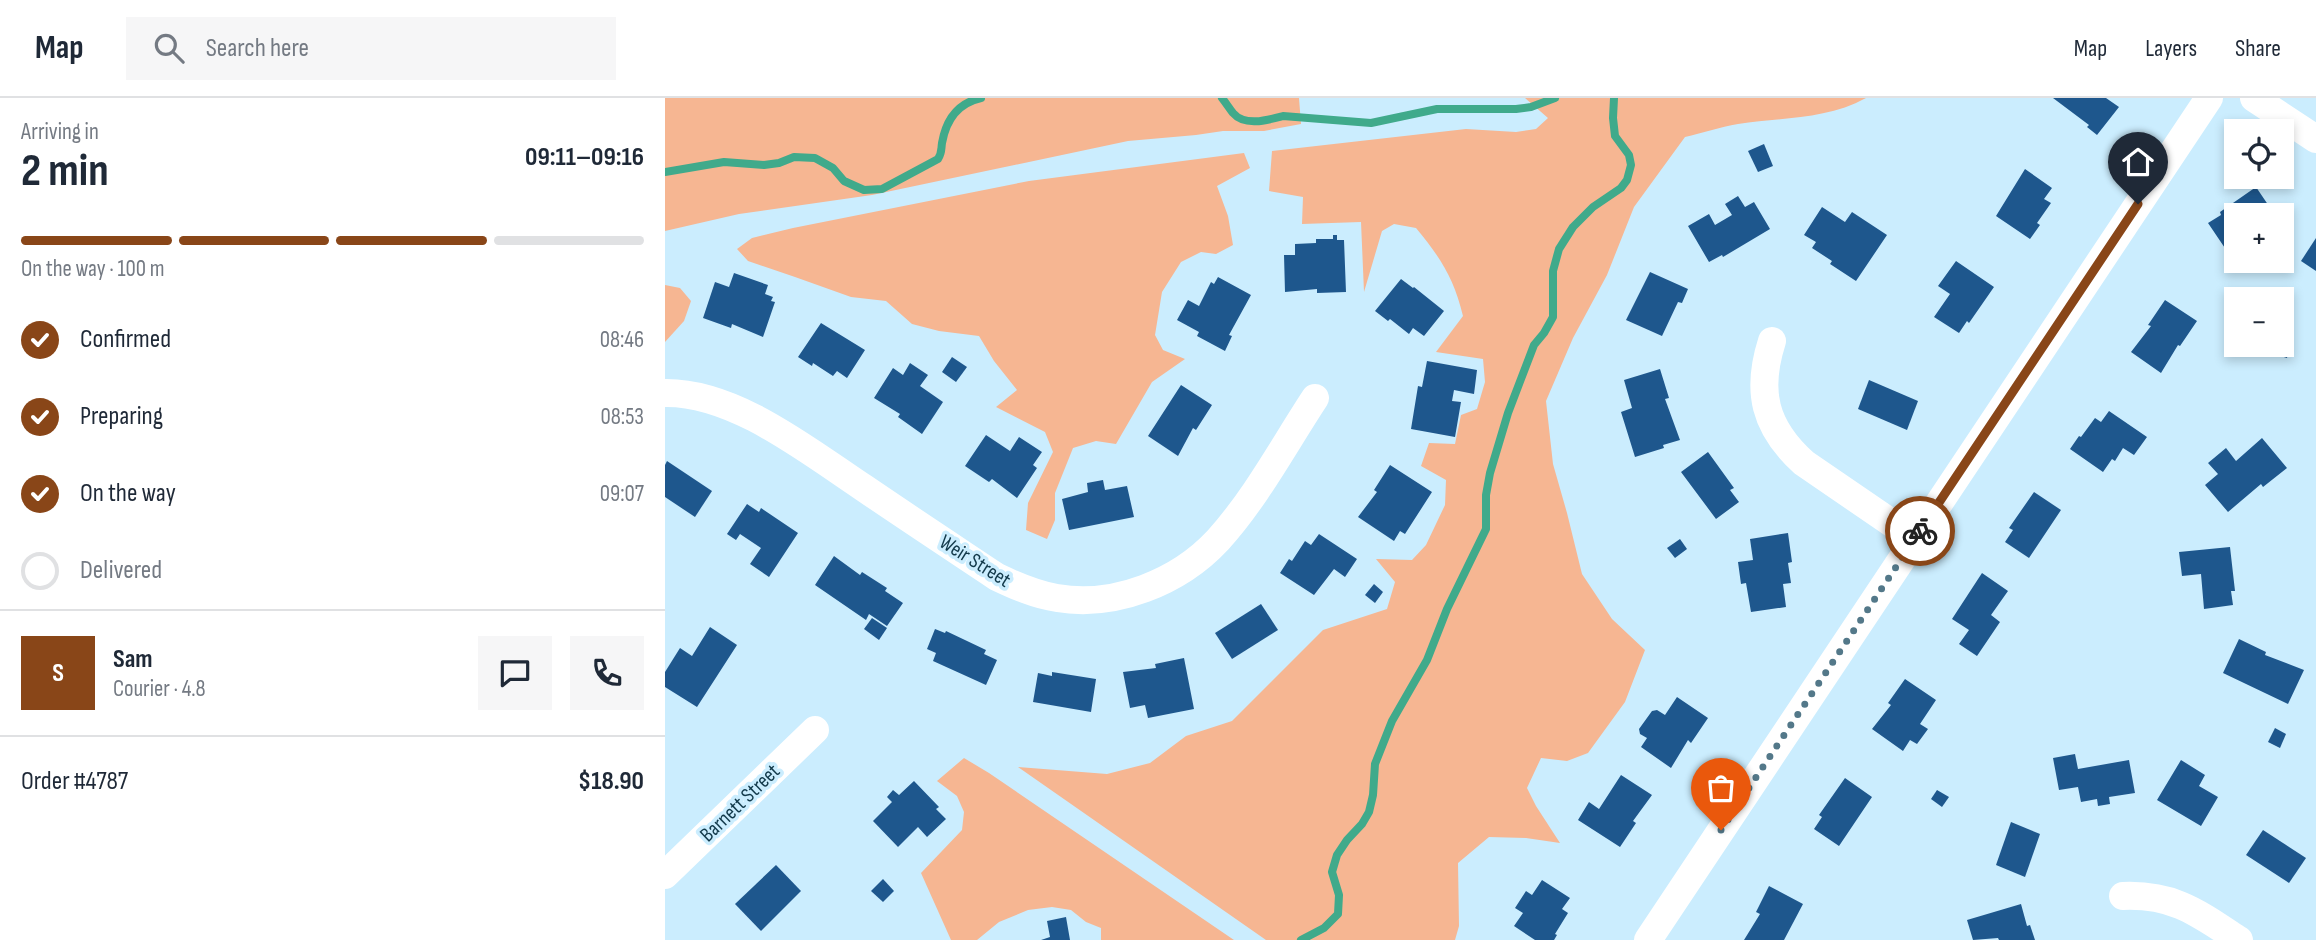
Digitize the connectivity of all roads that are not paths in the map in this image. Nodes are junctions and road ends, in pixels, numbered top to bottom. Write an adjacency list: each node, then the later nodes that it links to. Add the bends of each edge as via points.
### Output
1 (2209, 98): 7 (street)
2 (2254, 98): 3 (street)
3 (2316, 139)
4 (1772, 341): 7 (street, via 1763,388 1778,434 1804,463)
5 (665, 393): 6 (street, Weir Street, via 697,396 753,418 997,577 1025,590 1076,600 1111,598 1155,584 1209,548 1241,511)
6 (1315, 398)
7 (1915, 539): 11 (street)
8 (815, 730): 9 (street, Barnett Street)
9 (665, 875)
10 (2123, 896): 12 (street, via 2167,899 2192,909)
11 (1648, 940)
12 (2239, 940)

